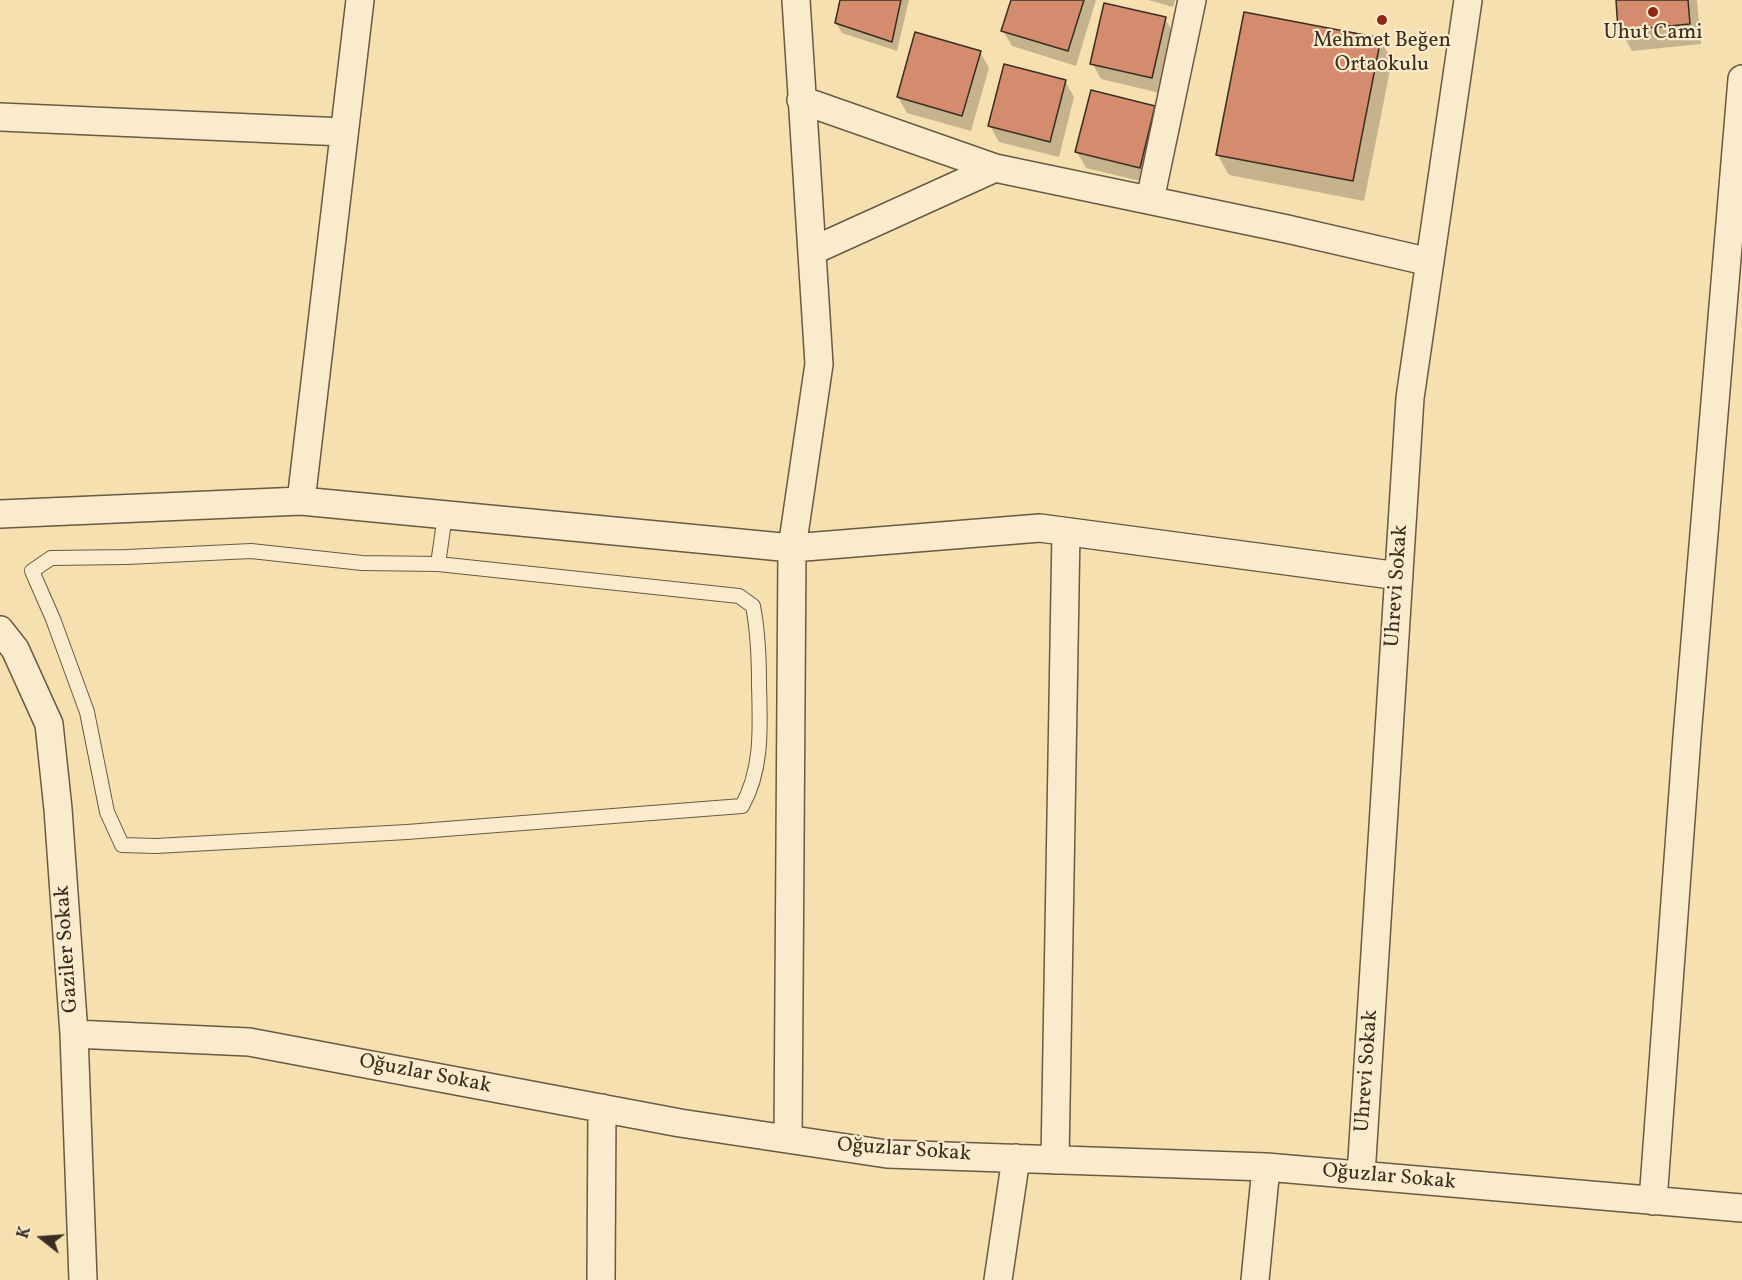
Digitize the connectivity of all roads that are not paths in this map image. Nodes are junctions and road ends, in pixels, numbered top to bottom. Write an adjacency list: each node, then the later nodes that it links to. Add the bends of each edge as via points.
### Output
1 (360, 0): 8 (street)
2 (796, 0): 6 (street)
3 (1192, 0): 10 (street)
4 (1468, 0): 12 (street, Uhrevi Sokak)
5 (1742, 79): 28 (street)
6 (801, 100): 9 (street); 11 (street)
7 (0, 117): 8 (street)
8 (344, 132): 13 (street)
9 (995, 168): 10 (street); 11 (street)
10 (1150, 200): 12 (street)
11 (812, 251): 17 (street, via 819,364)
12 (1430, 262): 19 (street, Uhrevi Sokak, via 1410,398)
13 (301, 501): 14 (street); 15 (street)
14 (0, 514)
15 (445, 515): 17 (street); 18 (lane)
16 (1066, 532): 17 (street, via 1040,528); 19 (street); 25 (street)
17 (792, 548): 23 (street)
18 (438, 564): 18 (lane, via 362,563 251,551 51,558 32,571 87,712 108,812 122,845 395,833 742,806 751,791 761,742 758,630 753,606 739,596)
19 (1399, 576): 27 (street, Uhrevi Sokak)
20 (0, 630): 21 (street, Gaziler Sokak, via 15,649 50,724)
21 (74, 1034): 22 (street, Oğuzlar Sokak, via 249,1042); 30 (street, Gaziler Sokak)
22 (602, 1108): 23 (street, Oğuzlar Sokak); 31 (street)
23 (788, 1139): 24 (street, Oğuzlar Sokak, via 887,1154)
24 (1016, 1158): 25 (street, Oğuzlar Sokak); 32 (street)
25 (1055, 1160): 26 (street, Oğuzlar Sokak)
26 (1266, 1167): 27 (street, Oğuzlar Sokak); 33 (street)
27 (1361, 1175): 28 (street, Oğuzlar Sokak)
28 (1653, 1201): 29 (street, Oğuzlar Sokak)
29 (1742, 1208)
30 (83, 1280)
31 (601, 1280)
32 (998, 1280)
33 (1255, 1280)

